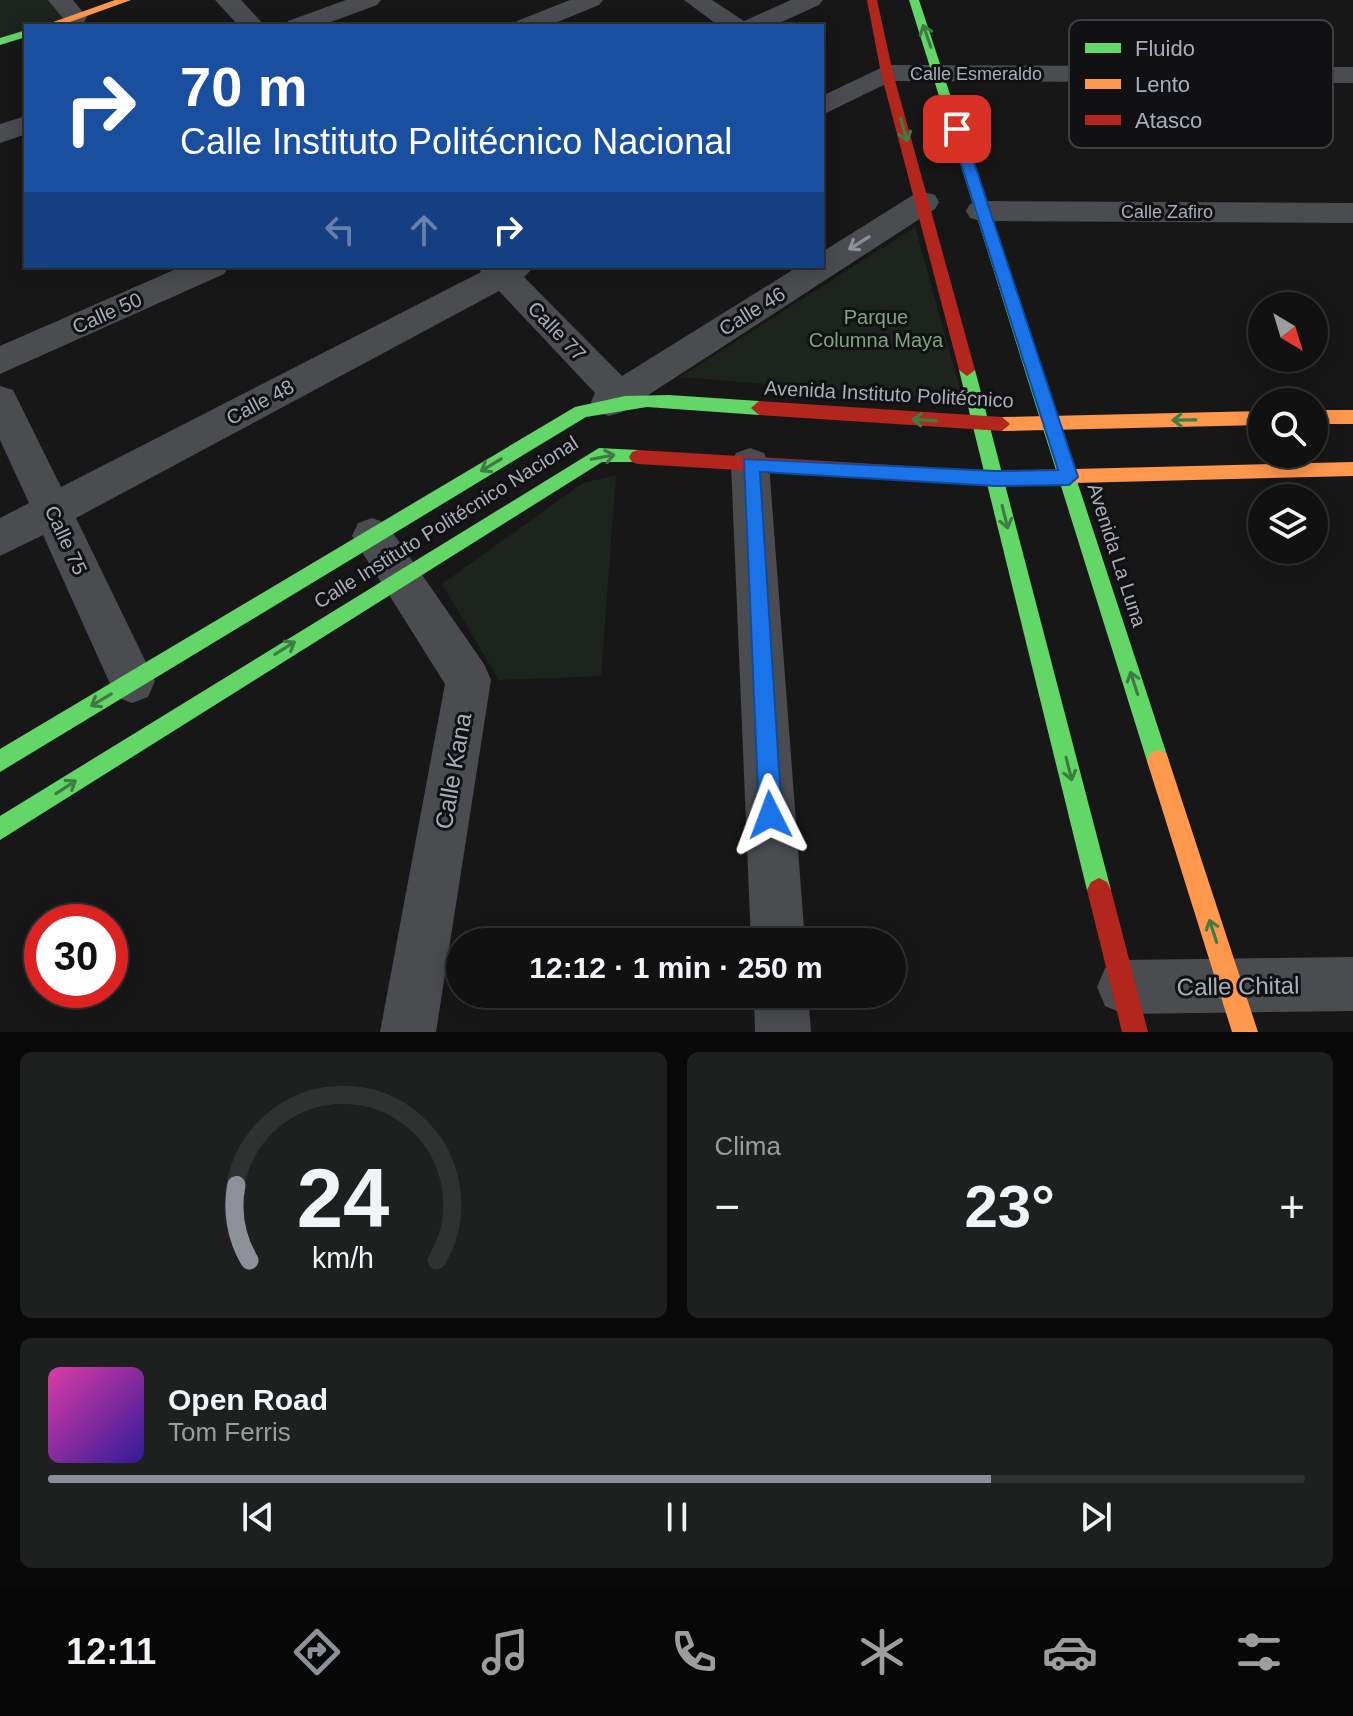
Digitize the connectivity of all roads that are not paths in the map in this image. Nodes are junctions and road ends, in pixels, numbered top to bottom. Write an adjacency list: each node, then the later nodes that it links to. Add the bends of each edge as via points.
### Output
1 (227, 0): 11 (street)
2 (369, 0): 12 (street)
3 (591, 0): 13 (street)
4 (696, 0): 14 (street)
5 (811, 0): 15 (street)
6 (872, 0): 18 (main road)
7 (914, 0): 19 (main road, Avenida La Luna, one-way to 7)
8 (112, 2): 9 (main road)
9 (67, 8): 10 (main road)
10 (50, 24)
11 (251, 24)
12 (303, 24)
13 (531, 24)
14 (732, 24)
15 (757, 24)
16 (24, 34): 17 (main road)
17 (0, 42)
18 (887, 73): 19 (street, Calle Esmeraldo); 21 (street); 24 (main road, one-way to 24)
19 (940, 75): 20 (street, Calle Esmeraldo); 25 (main road, Avenida La Luna)
20 (1069, 75)
21 (824, 106)
22 (24, 125): 23 (street)
23 (0, 134)
24 (924, 202): 27 (street, Calle 46, one-way to 27); 38 (main road)
25 (981, 211): 26 (street, Calle Zafiro); 37 (main road, Avenida La Luna)
26 (1353, 213)
27 (824, 266)
28 (209, 268): 31 (street, Calle 50)
29 (820, 268): 32 (street, Calle 46, one-way to 32)
30 (505, 269): 32 (street, Calle 77); 43 (street, Calle 48)
31 (0, 361)
32 (614, 399): 38 (main road, Avenida Instituto Politécnico, one-way to 32); 44 (main road, Calle Instituto Politécnico Nacional, one-way to 44, via 581,412)
33 (0, 400): 43 (street, Calle 75)
34 (1328, 417): 35 (main road)
35 (1353, 417)
36 (1248, 418): 37 (main road, Avenida Instituto Politécnico, one-way to 37)
37 (1050, 423): 38 (main road, Avenida Instituto Politécnico); 41 (main road, Avenida La Luna)
38 (980, 424): 42 (main road)
39 (750, 464): 42 (main road, Calle Instituto Politécnico Nacional); 46 (main road, Calle Instituto Politécnico Nacional, one-way to 39, via 599,455); 52 (street)
40 (1351, 473): 41 (main road)
41 (1069, 477): 42 (main road, Calle Instituto Politécnico Nacional); 55 (main road, Avenida La Luna, one-way to 41)
42 (995, 478): 56 (main road, one-way to 56)
43 (52, 511): 45 (street, Calle 48); 48 (street, Calle 75)
44 (372, 536): 46 (street, Calle Kana); 47 (main road, Calle Instituto Politécnico Nacional)
45 (0, 538)
46 (398, 577): 49 (main road, Calle Instituto Politécnico Nacional, one-way to 46); 57 (street, Calle Kana, via 468,680)
47 (177, 654): 48 (main road, Calle Instituto Politécnico Nacional); 49 (main road)
48 (132, 681): 50 (main road, Calle Instituto Politécnico Nacional, one-way to 50)
49 (197, 688): 51 (main road, Calle Instituto Politécnico Nacional, one-way to 49)
50 (0, 761)
51 (0, 829)
52 (777, 928)
53 (1353, 984): 55 (street, Calle Chital)
54 (782, 1008): 58 (street)
55 (1238, 1009): 56 (street, Calle Chital)
56 (1129, 1010)
57 (408, 1032)
58 (783, 1032)

